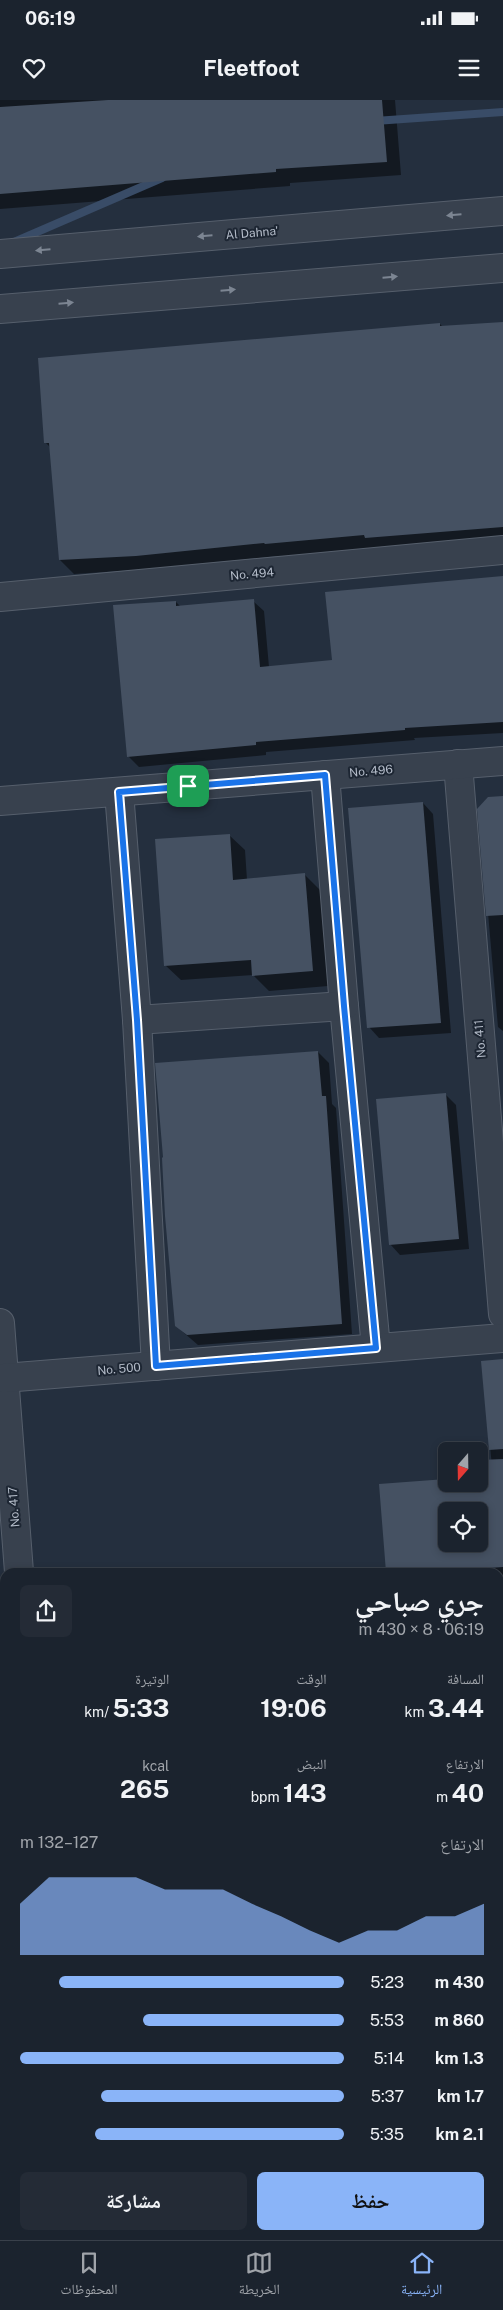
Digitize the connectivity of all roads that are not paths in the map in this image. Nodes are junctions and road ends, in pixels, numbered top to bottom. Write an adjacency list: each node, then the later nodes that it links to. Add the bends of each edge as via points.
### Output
1 (503, 211): 2 (street, Al Dahna', one-way to 2)
2 (0, 254)
3 (503, 268): 4 (street, one-way to 3)
4 (0, 309)
5 (503, 550): 6 (street, No. 494)
6 (0, 597)
7 (503, 761): 8 (street, No. 496)
8 (458, 764): 9 (street, No. 496); 14 (street, No. 411)
9 (325, 775): 10 (street, No. 496); 12 (street)
10 (119, 792): 11 (street, No. 496); 13 (street)
11 (0, 801)
12 (344, 1006): 13 (street); 18 (street)
13 (137, 1020): 19 (street)
14 (492, 1056): 15 (street, No. 411)
15 (503, 1314)
16 (0, 1323): 20 (street, No. 417)
17 (503, 1338): 18 (street, No. 500)
18 (376, 1348): 19 (street, No. 500)
19 (156, 1366): 20 (street, No. 500)
20 (4, 1378): 21 (street, No. 417)
21 (5, 1451): 22 (street, No. 417)
22 (20, 1568)

